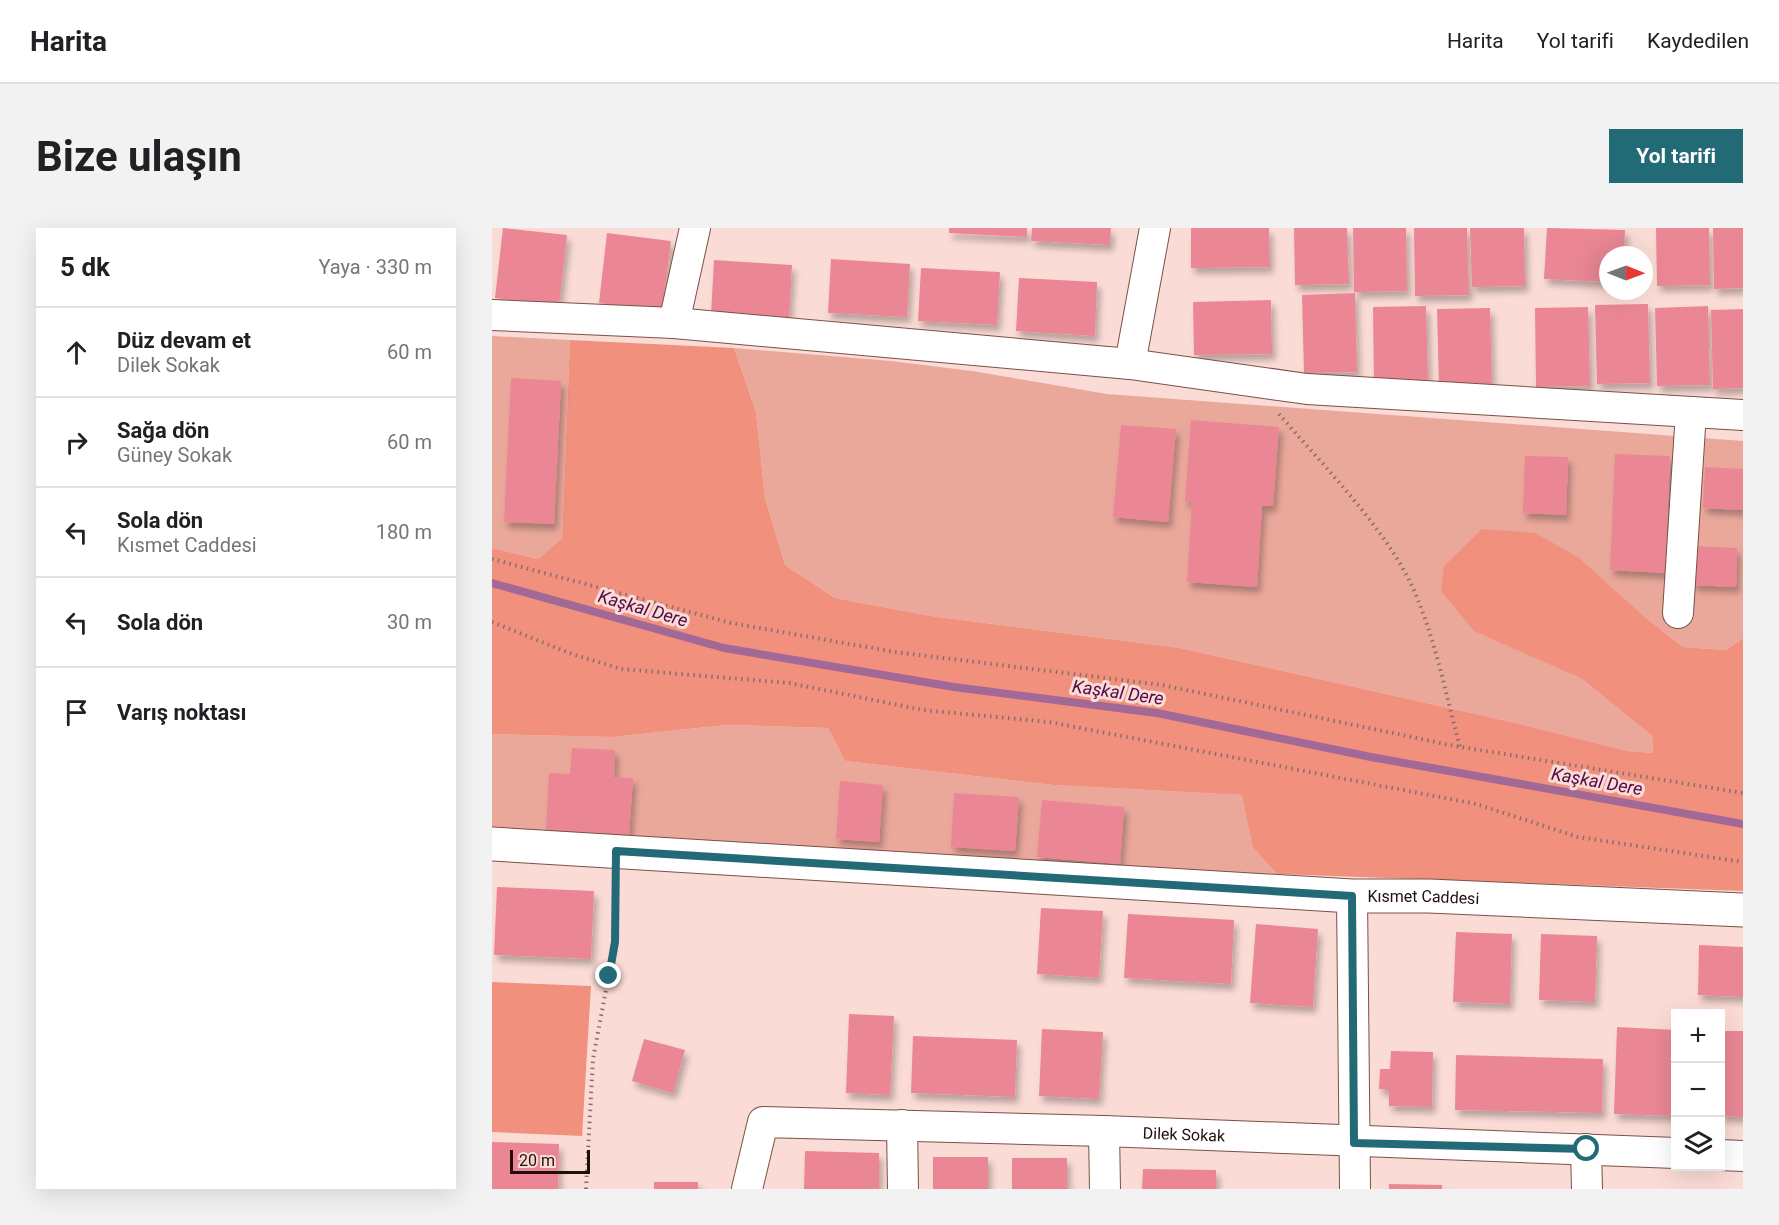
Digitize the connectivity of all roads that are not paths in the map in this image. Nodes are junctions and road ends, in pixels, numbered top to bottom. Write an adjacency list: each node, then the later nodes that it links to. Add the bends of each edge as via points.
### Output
1 (695, 228): 4 (street)
2 (1155, 228): 5 (street)
3 (492, 315): 4 (street)
4 (674, 323): 5 (street)
5 (1130, 364): 6 (street, via 1307,389)
6 (1691, 412): 7 (street); 8 (street)
7 (1743, 415)
8 (1678, 613)
9 (492, 844): 10 (main road, Kısmet Caddesi)
10 (1352, 896): 11 (main road, Kısmet Caddesi); 14 (street)
11 (1743, 909)
12 (902, 1125): 13 (street, Dilek Sokak); 19 (street, Dilek Sokak, via 762,1122); 20 (street)
13 (1104, 1131): 14 (street, Dilek Sokak); 21 (street)
14 (1354, 1143): 15 (street, Dilek Sokak); 22 (street)
15 (1587, 1149): 16 (street, Dilek Sokak); 23 (street)
16 (1671, 1153)
17 (1725, 1155): 18 (street)
18 (1743, 1156)
19 (747, 1189)
20 (903, 1189)
21 (1105, 1189)
22 (1355, 1189)
23 (1587, 1189)

